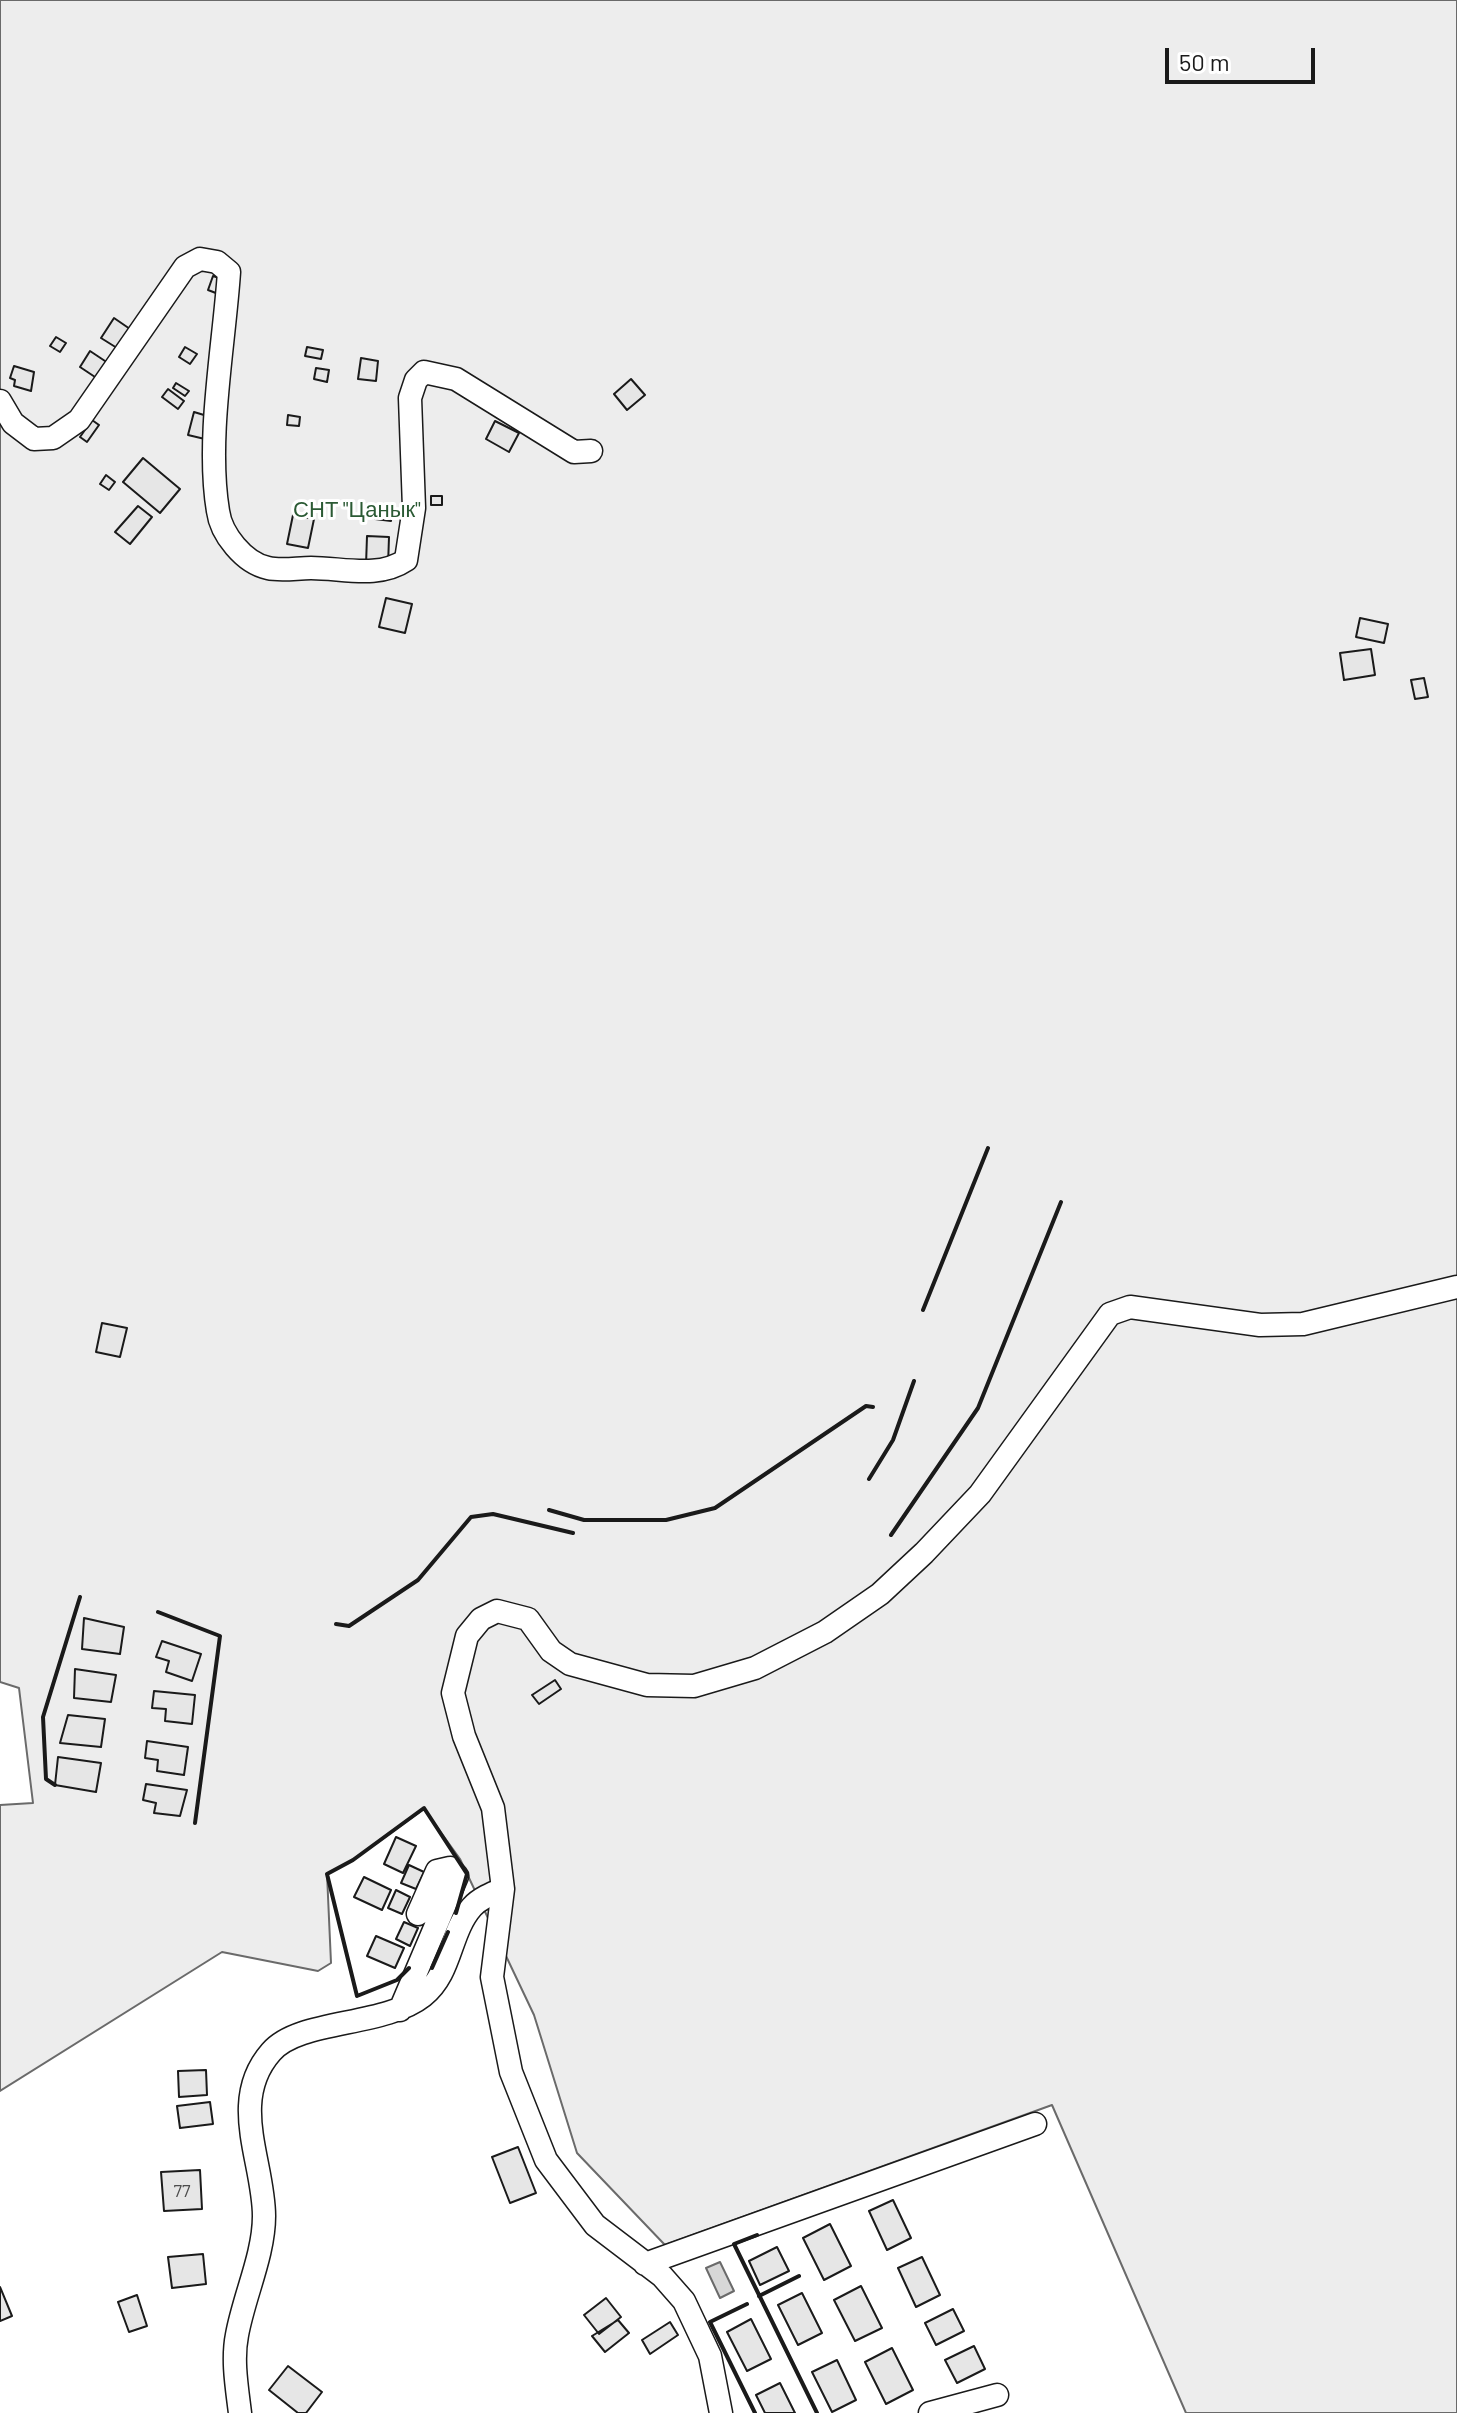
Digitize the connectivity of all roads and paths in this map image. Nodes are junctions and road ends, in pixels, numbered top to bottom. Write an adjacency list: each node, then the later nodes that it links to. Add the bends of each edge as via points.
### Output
1 (0, 401): 2 (street, via 13,423 34,439 53,438 79,420 185,267 200,259 217,262 229,272 215,468 218,513 238,549 266,568 369,571 392,569 406,560 414,508 410,398 424,372 456,379 574,452)
2 (591, 451)
3 (1457, 1287): 4 (street, via 1303,1324 1260,1325 1130,1307 1110,1314 980,1494 924,1553 880,1594 825,1632 755,1668 694,1686 647,1685 570,1664 551,1651 528,1619 497,1611 481,1619 467,1636 453,1693 493,1808)
4 (503, 1889): 6 (street, via 473,1906 437,1981); 8 (street, via 492,1977 511,2072 546,2160 595,2225)
5 (418, 1914): 6 (street, via 437,1871 445,1867 455,1872)
6 (400, 2010): 10 (street, via 301,2034 272,2050 256,2077 250,2133 264,2219 236,2338)
7 (1035, 2124): 8 (street)
8 (645, 2264): 11 (street, via 684,2301 710,2356)
9 (997, 2395): 12 (street)
10 (240, 2413)
11 (721, 2413)
12 (930, 2413)

